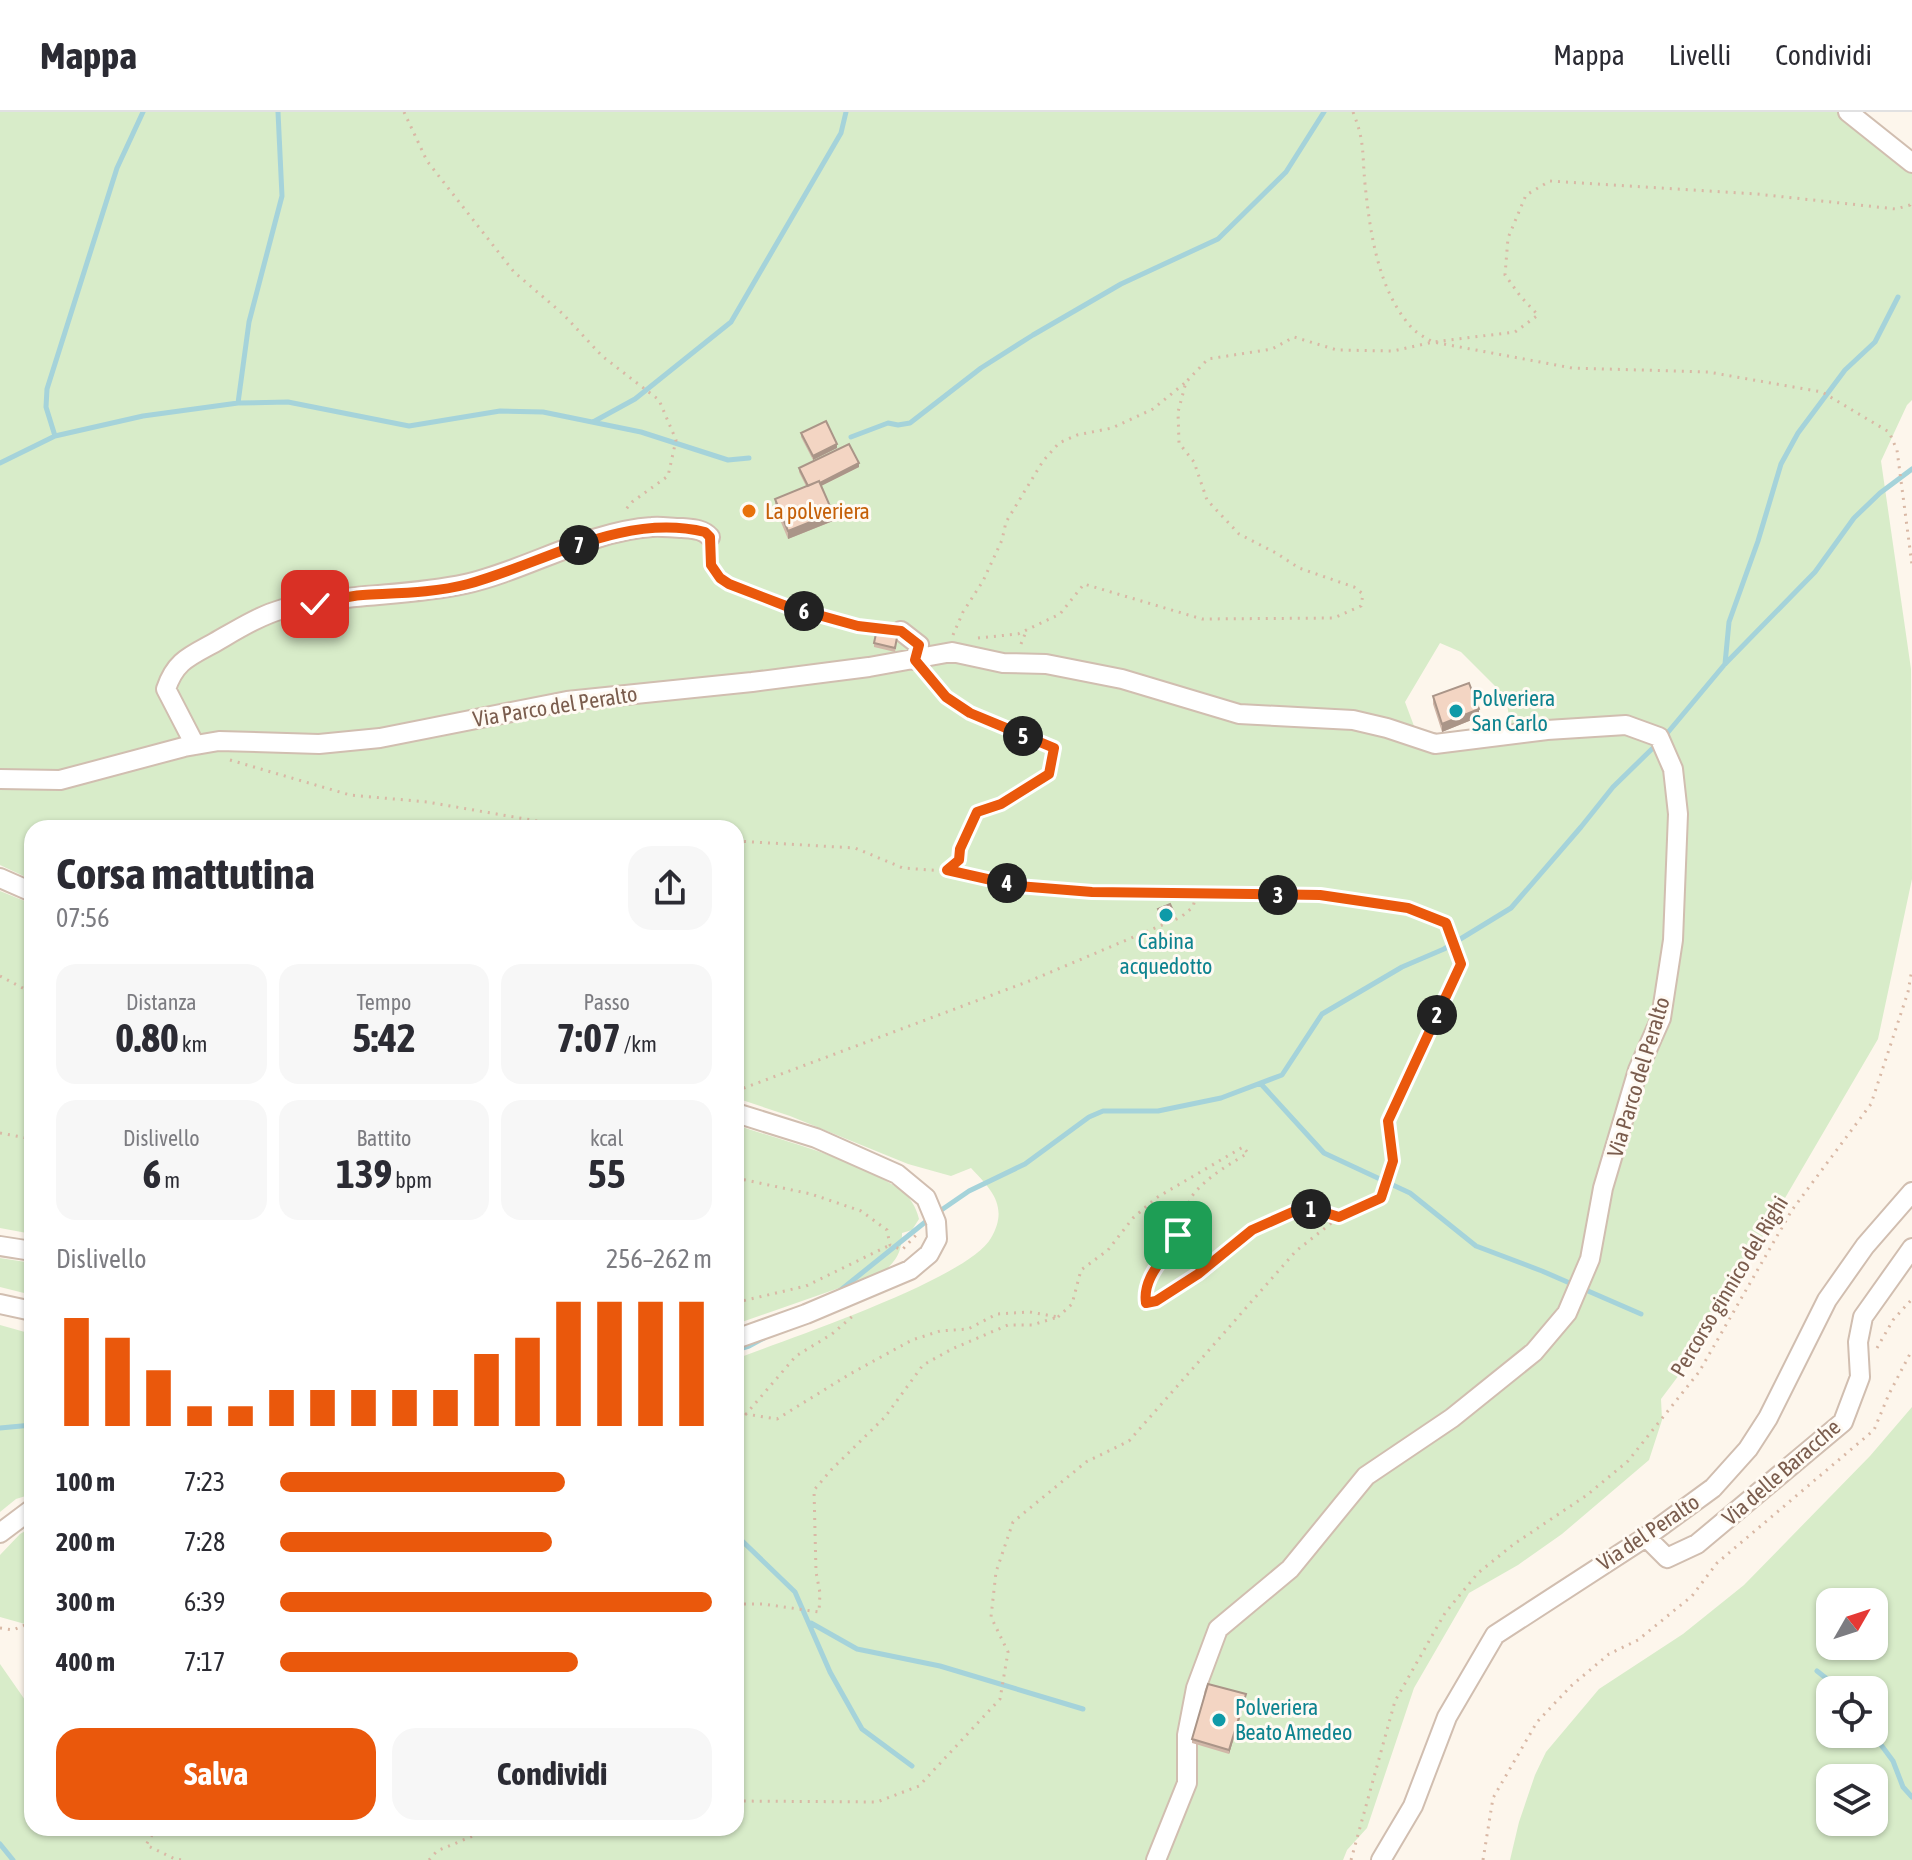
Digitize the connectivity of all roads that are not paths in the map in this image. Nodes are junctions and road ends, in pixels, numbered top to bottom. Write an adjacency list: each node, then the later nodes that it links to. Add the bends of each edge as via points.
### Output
1 (1848, 112): 2 (street)
2 (1912, 163)
3 (710, 537): 6 (street, via 695,529 651,527 603,537 397,603 360,595 284,608 256,619 172,672 166,689)
4 (901, 631): 5 (street, via 919,645)
5 (915, 660): 6 (street, Via Parco del Peralto, via 567,701 380,738); 21 (street, Via Parco del Peralto, via 952,652 1003,663 1046,664 1122,679 1239,714 1353,720 1435,744 1626,725 1659,737 1673,769 1678,814 1673,940 1661,1018 1638,1070 1603,1188 1590,1259 1567,1313 1534,1352 1499,1381 1366,1476 1290,1569 1218,1629 1196,1688 1187,1735 1187,1783)
6 (195, 745): 7 (street, Via Parco del Peralto, via 60,780)
7 (0, 779)
8 (0, 878): 9 (street)
9 (24, 888)
10 (744, 1116): 17 (street, via 816,1138 897,1174 926,1198 937,1239 910,1270)
11 (1912, 1192): 20 (street, Via del Peralto, via 1827,1300 1748,1449 1713,1488)
12 (0, 1246): 14 (street)
13 (1912, 1248): 20 (street, Via delle Baracche, via 1863,1317 1860,1377 1843,1422 1697,1544 1667,1558)
14 (24, 1250)
15 (0, 1304): 16 (street)
16 (24, 1309)
17 (744, 1336)
18 (24, 1513): 19 (street)
19 (0, 1533)
20 (1646, 1537): 22 (street, Via del Peralto, via 1495,1635 1447,1717 1413,1806)
21 (1156, 1860)
22 (1381, 1860)

